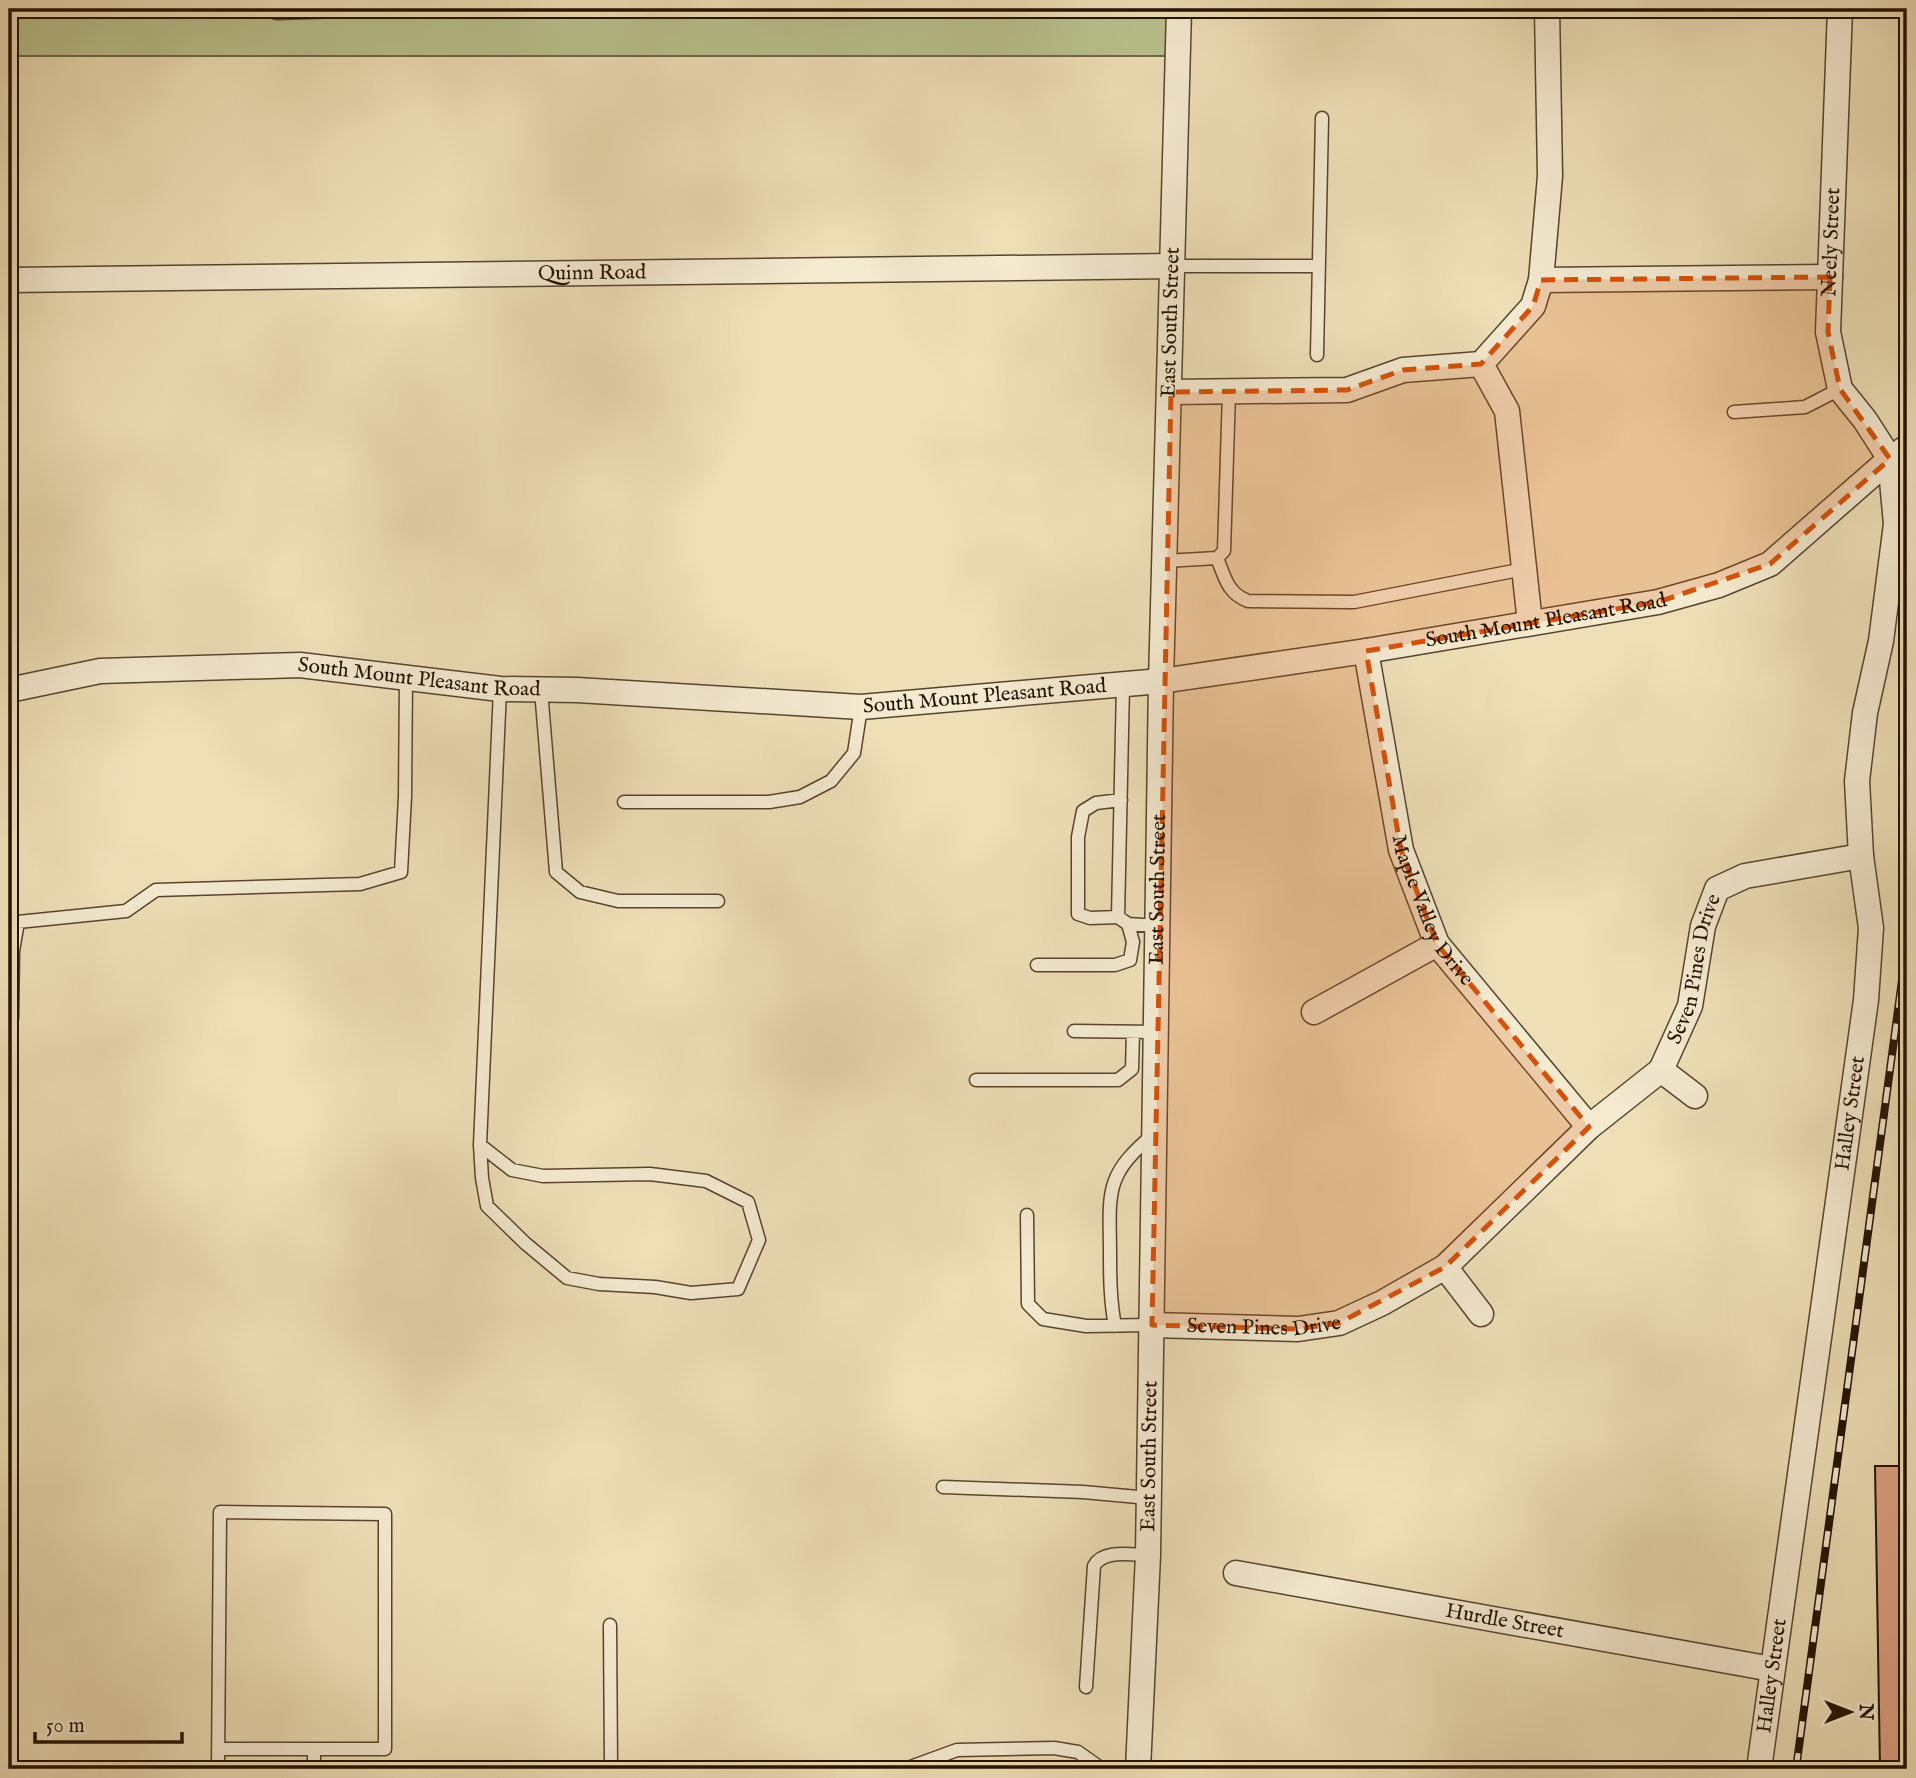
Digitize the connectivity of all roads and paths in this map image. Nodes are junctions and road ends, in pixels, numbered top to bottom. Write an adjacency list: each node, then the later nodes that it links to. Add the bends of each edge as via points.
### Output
1 (405, 9): 7 (lane)
2 (527, 9): 3 (lane)
3 (604, 9)
4 (1179, 9): 9 (street, East South Street)
5 (1547, 9): 13 (street, via 1550,176)
6 (1840, 9): 11 (street, Neely Street)
7 (276, 13)
8 (1322, 118): 10 (lane)
9 (1174, 266): 10 (lane); 12 (street, Quinn Road); 18 (street, East South Street)
10 (1319, 266): 14 (lane)
11 (1830, 277): 13 (street); 16 (street, Neely Street, via 1828,331)
12 (9, 280)
13 (1541, 280): 15 (street, via 1533,306)
14 (1317, 355)
15 (1481, 364): 17 (street, via 1403,370 1347,390); 23 (street, via 1507,411)
16 (1840, 389): 19 (lane, via 1805,407); 20 (street, Neely Street)
17 (1229, 392): 18 (street); 21 (lane, via 1224,551)
18 (1171, 393): 22 (street, East South Street)
19 (1734, 412)
20 (1899, 453): 24 (street, South Mount Pleasant Road, via 1770,564 1720,585 1658,601); 35 (street, Halley Street, via 1896,524 1857,781)
21 (1217, 558): 22 (lane); 23 (lane, via 1236,596 1248,601 1353,602)
22 (1165, 561): 27 (street, East South Street)
23 (1524, 569): 24 (street)
24 (1530, 623): 25 (street, South Mount Pleasant Road)
25 (1366, 651): 27 (street, South Mount Pleasant Road); 39 (street, Maple Valley Drive, via 1401,850)
26 (406, 678): 29 (street, South Mount Pleasant Road); 30 (street, South Mount Pleasant Road, via 300,665 127,670 100,671); 42 (lane, via 401,872 360,884 156,890 126,911 18,922)
27 (1161, 681): 28 (street, South Mount Pleasant Road); 38 (street, East South Street)
28 (1123, 685): 32 (street, South Mount Pleasant Road); 33 (lane)
29 (500, 689): 31 (street, South Mount Pleasant Road); 50 (lane)
30 (9, 690)
31 (541, 690): 32 (street, South Mount Pleasant Road); 36 (lane, via 556,872 580,892 618,901)
32 (861, 707): 34 (lane, via 854,753 831,781 800,797 769,802)
33 (1121, 800): 37 (lane); 37 (lane, via 1096,803 1083,811 1078,837 1078,914)
34 (624, 802)
35 (1861, 856): 45 (street, Seven Pines Drive, via 1745,876 1717,889 1703,926 1690,1006); 61 (street, Halley Street, via 1871,928 1866,1000)
36 (718, 901)
37 (1123, 921): 38 (lane); 40 (lane, via 1133,942 1130,960 1115,965)
38 (1158, 926): 44 (street, East South Street)
39 (1437, 944): 41 (street); 48 (street, Maple Valley Drive)
40 (1037, 965)
41 (1314, 1012)
42 (9, 1019)
43 (1074, 1031): 44 (lane)
44 (1145, 1032): 46 (lane, via 1132,1069 1118,1080); 49 (street, East South Street)
45 (1661, 1070): 47 (street, Seven Pines Drive); 48 (street, Seven Pines Drive)
46 (976, 1080)
47 (1695, 1096)
48 (1589, 1127): 52 (street, Seven Pines Drive)
49 (1155, 1133): 54 (street, East South Street); 55 (lane, via 1118,1172 1108,1205)
50 (480, 1145): 50 (lane, via 487,1206 567,1278 691,1293 738,1289 759,1241 748,1202 706,1181 650,1174 544,1176 512,1170)
51 (1027, 1215): 55 (lane, via 1028,1304 1043,1319)
52 (1445, 1267): 53 (street); 54 (street, Seven Pines Drive, via 1339,1323 1298,1329)
53 (1481, 1314)
54 (1153, 1325): 55 (lane); 57 (street, East South Street)
55 (1115, 1326)
56 (943, 1487): 57 (lane)
57 (1149, 1498): 58 (street, East South Street)
58 (1148, 1555): 62 (lane, via 1106,1555 1094,1566); 65 (street, East South Street)
59 (1236, 1573): 61 (street, Hurdle Street)
60 (610, 1625): 68 (lane)
61 (1772, 1669): 71 (street, Halley Street)
62 (1086, 1687)
63 (218, 1749): 64 (lane); 64 (lane, via 220,1512 385,1514 385,1749); 66 (lane)
64 (314, 1749): 67 (lane)
65 (1138, 1768): 70 (lane)
66 (218, 1769)
67 (314, 1769)
68 (611, 1769)
69 (905, 1769): 70 (lane, via 957,1750 1054,1748 1078,1752)
70 (1101, 1769)
71 (1759, 1769)

